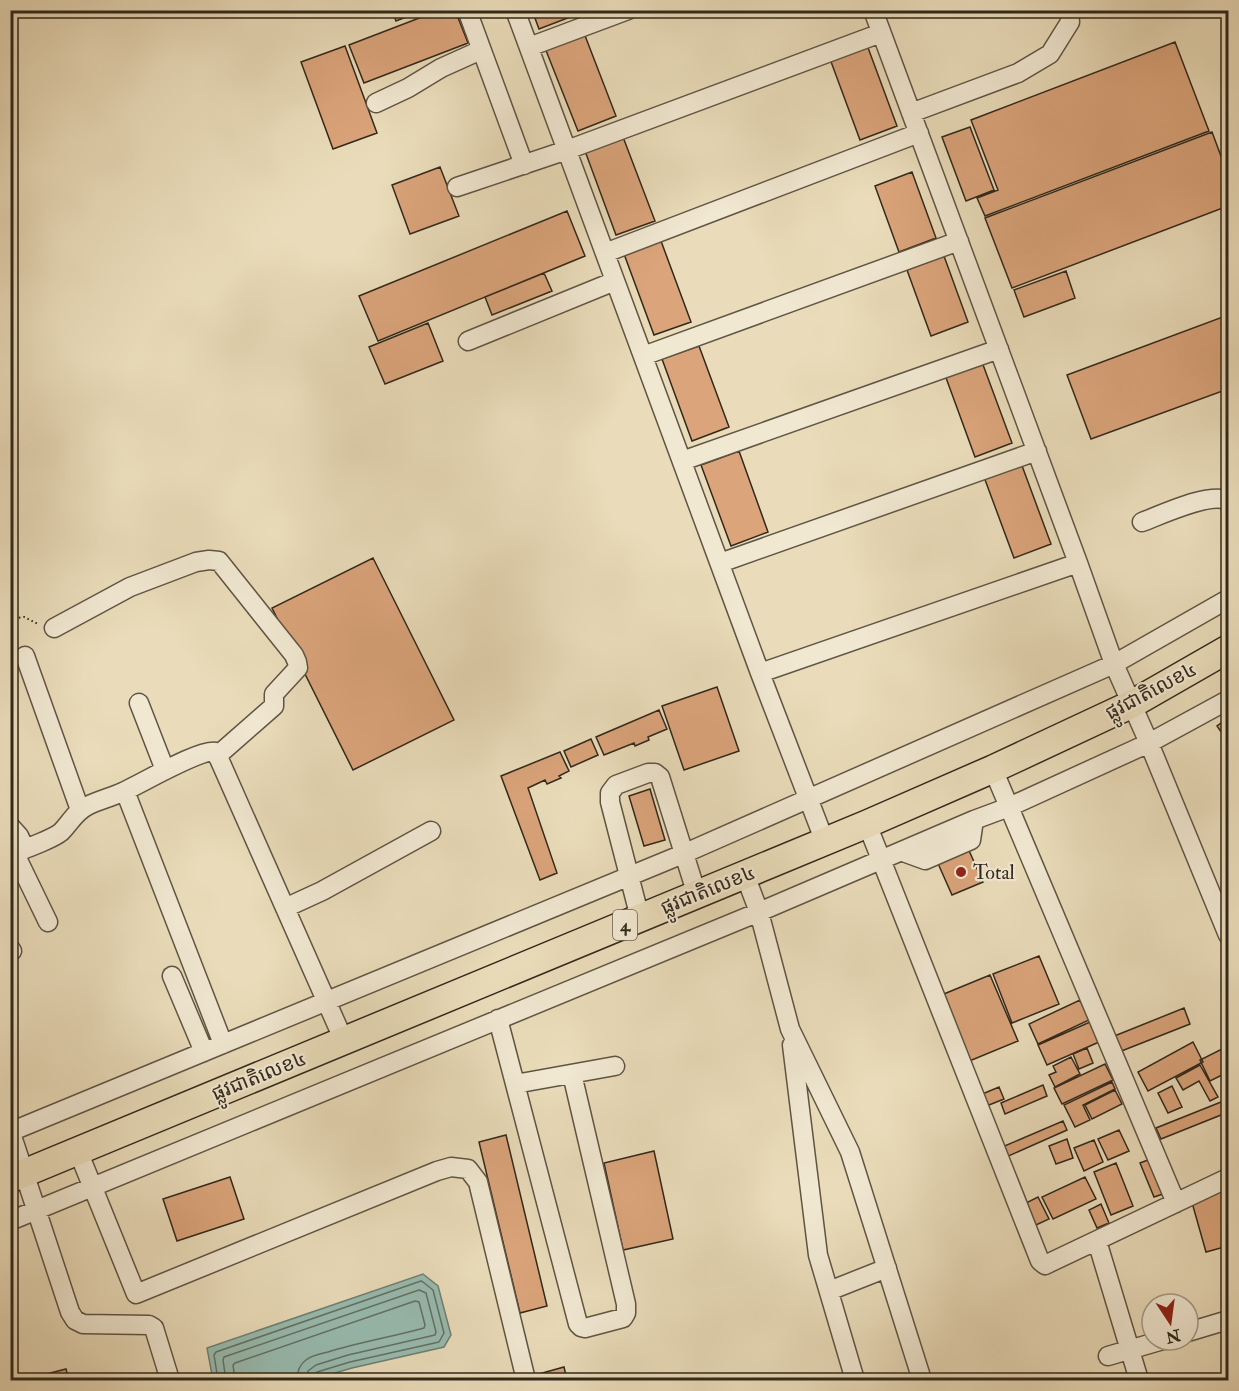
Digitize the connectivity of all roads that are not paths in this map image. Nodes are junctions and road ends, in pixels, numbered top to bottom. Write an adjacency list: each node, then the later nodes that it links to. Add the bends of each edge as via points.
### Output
1 (467, 10): 8 (street)
2 (515, 10): 7 (street)
3 (628, 10): 7 (street)
4 (873, 10): 6 (street)
5 (1069, 10): 10 (street, via 1070,22 1050,54 1018,73)
6 (881, 33): 10 (street); 12 (street)
7 (529, 47): 12 (street)
8 (481, 50): 9 (street); 13 (street)
9 (376, 103)
10 (911, 113): 11 (street)
11 (919, 134): 15 (street); 16 (street)
12 (567, 150): 13 (street); 16 (street)
13 (524, 165): 14 (street)
14 (457, 187)
15 (959, 241): 19 (street); 20 (street)
16 (605, 253): 17 (street)
17 (615, 281): 18 (street); 20 (street)
18 (468, 341)
19 (999, 349): 21 (street); 22 (street)
20 (643, 356): 22 (street)
21 (1036, 451): 25 (street); 26 (street)
22 (682, 461): 25 (street)
23 (1228, 501): 24 (street, via 1201,500)
24 (1142, 522)
25 (720, 563): 32 (street)
26 (1078, 563): 31 (street); 32 (street)
27 (1228, 599): 31 (street)
28 (54, 628): 37 (street, via 130,587 196,562 219,561 294,655 298,668 274,694 274,706)
29 (1228, 649): 35 (highway, ផ្លូវជាតិលេខ៤ / 4)
30 (26, 656): 43 (street)
31 (1114, 664): 35 (street); 41 (street)
32 (760, 673): 41 (street)
33 (1228, 700): 36 (street)
34 (139, 703): 39 (street)
35 (1132, 704): 36 (street); 38 (highway, ផ្លូវជាតិលេខ៤ / 4)
36 (1149, 743): 42 (street); 58 (street)
37 (217, 756): 39 (street, via 211,751); 54 (street)
38 (993, 769): 42 (street); 44 (highway, ផ្លូវជាតិលេខ៤ / 4)
39 (165, 770): 40 (street)
40 (125, 791): 43 (street); 64 (street)
41 (808, 798): 47 (street); 49 (street)
42 (1010, 807): 50 (street, via 974,820 971,840 925,860 903,852); 74 (street)
43 (80, 810): 48 (street, via 59,834)
44 (867, 824): 47 (highway, ផ្លូវជាតិលេខ៤ / 4); 50 (street)
45 (10, 826): 48 (street)
46 (431, 831): 54 (street)
47 (825, 842): 51 (highway, ផ្លូវជាតិលេខ៤ / 4)
48 (26, 849): 57 (street, via 17,858)
49 (683, 854): 52 (street); 52 (street, via 660,777 648,773 616,785 610,802); 53 (street)
50 (880, 861): 55 (street); 77 (street, via 1040,1261 1049,1264)
51 (745, 875): 53 (highway, ផ្លូវជាតិលេខ៤ / 4); 55 (street)
52 (628, 876): 56 (street); 60 (street)
53 (697, 895): 56 (highway, ផ្លូវជាតិលេខ៤ / 4)
54 (285, 908): 60 (street)
55 (759, 912): 61 (street); 62 (street)
56 (640, 918): 63 (highway, ផ្លូវជាតិលេខ៤ / 4)
57 (48, 922)
58 (1228, 935)
59 (172, 976): 65 (street)
60 (326, 1001): 63 (street); 64 (street)
61 (498, 1019): 68 (street); 73 (street)
62 (790, 1029): 78 (street, via 850,1152); 79 (street, via 818,1255)
63 (344, 1041): 70 (highway, ផ្លូវជាតិលេខ៤ / 4)
64 (223, 1044): 65 (street)
65 (204, 1052): 69 (street)
66 (615, 1066): 67 (street)
67 (572, 1074): 68 (street); 68 (street, via 626,1304 623,1318 585,1328 578,1324)
68 (515, 1084)
69 (11, 1131): 71 (street)
70 (78, 1150): 71 (highway, ផ្លូវជាតិលេខ៤ / 4); 73 (street)
71 (18, 1176): 75 (street)
72 (1228, 1178): 74 (street)
73 (92, 1187): 75 (street); 86 (street, via 136,1294 437,1171 451,1167 468,1169 478,1182)
74 (1176, 1203): 77 (street)
75 (36, 1210): 76 (street); 85 (street, via 75,1320 83,1324 149,1324 154,1328)
76 (10, 1221)
77 (1097, 1241): 83 (street)
78 (886, 1268): 79 (street); 88 (street)
79 (829, 1291): 87 (street)
80 (1228, 1320): 81 (street)
81 (1200, 1328)
82 (1140, 1347): 83 (street)
83 (1129, 1350): 84 (street); 89 (street)
84 (1108, 1356)
85 (170, 1380)
86 (526, 1380)
87 (855, 1380)
88 (922, 1380)
89 (1139, 1380)

